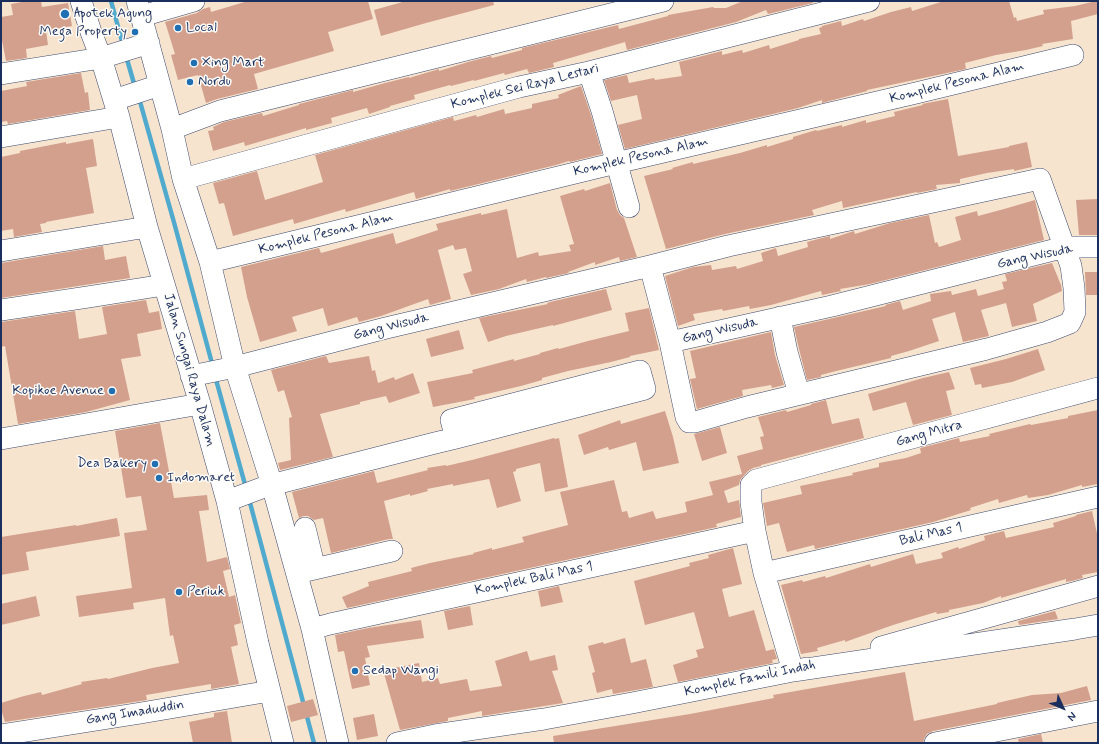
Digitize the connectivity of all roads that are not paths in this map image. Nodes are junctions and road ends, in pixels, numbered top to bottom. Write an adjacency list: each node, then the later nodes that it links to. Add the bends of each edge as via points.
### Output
1 (82, 1): 8 (street, Jalan Sungai Raya Dalam, via 91,32)
2 (194, 1): 5 (street)
3 (663, 1): 13 (street, via 220,111)
4 (869, 1): 9 (street, Komplek Sei Raya Lestari)
5 (140, 8): 6 (street)
6 (141, 46): 8 (street); 11 (street)
7 (1073, 55): 15 (street, Komplek Pesona Alam)
8 (105, 57): 10 (street); 12 (street, Jalan Sungai Raya Dalam)
9 (589, 72): 15 (street); 16 (street, Komplek Sei Raya Lestari, via 519,87)
10 (1, 74)
11 (154, 87): 12 (street); 13 (street)
12 (118, 104): 14 (street); 18 (street, Jalan Sungai Raya Dalam)
13 (172, 129): 16 (street)
14 (1, 137)
15 (616, 163): 17 (street); 22 (street, Komplek Pesona Alam)
16 (183, 179): 22 (street)
17 (629, 207)
18 (147, 227): 21 (street); 24 (street, Jalan Sungai Raya Dalam)
19 (1065, 247): 20 (street, Gang Wisuda); 23 (street, via 1040,179 728,246); 26 (street, Gang Wisuda); 31 (street, via 1074,288 1075,312 1070,323 987,349)
20 (1098, 247)
21 (1, 250)
22 (210, 262): 28 (street)
23 (650, 266): 27 (street, Gang Wisuda); 28 (street, Gang Wisuda, via 386,328)
24 (164, 284): 25 (street); 29 (street, Jalan Sungai Raya Dalam)
25 (1, 310)
26 (780, 317): 27 (street, Gang Wisuda); 31 (street)
27 (670, 342): 31 (street, via 689,422)
28 (235, 367): 29 (street, Gang Wisuda); 35 (street)
29 (193, 376): 32 (street, Jalan Sungai Raya Dalam)
30 (1098, 388): 39 (street, Gang Mitra, via 756,480 751,485)
31 (799, 394)
32 (200, 404): 34 (street); 37 (street, Jalan Sungai Raya Dalam)
33 (456, 438): 33 (street, via 451,420 640,371 645,390); 35 (street)
34 (1, 439)
35 (269, 486): 37 (street); 41 (street)
36 (1098, 497): 42 (street, Bali Mas 1)
37 (233, 499): 47 (street, Jalan Sungai Raya Dalam, via 256,636)
38 (298, 530): 41 (street)
39 (756, 531): 42 (street); 45 (street, Komplek Bali Mas 1)
40 (392, 551): 41 (street)
41 (304, 571): 45 (street)
42 (764, 573): 46 (street)
43 (1098, 586): 46 (street, Komplek Famili Indah)
44 (1098, 625): 46 (street)
45 (312, 629): 51 (street)
46 (793, 671): 52 (street, Komplek Famili Indah, via 559,717)
47 (270, 691): 49 (street, Gang Imaduddin); 50 (street, Jalan Sungai Raya Dalam)
48 (1098, 711): 53 (street)
49 (1, 735)
50 (283, 743)
51 (338, 743)
52 (397, 743)
53 (935, 743)

